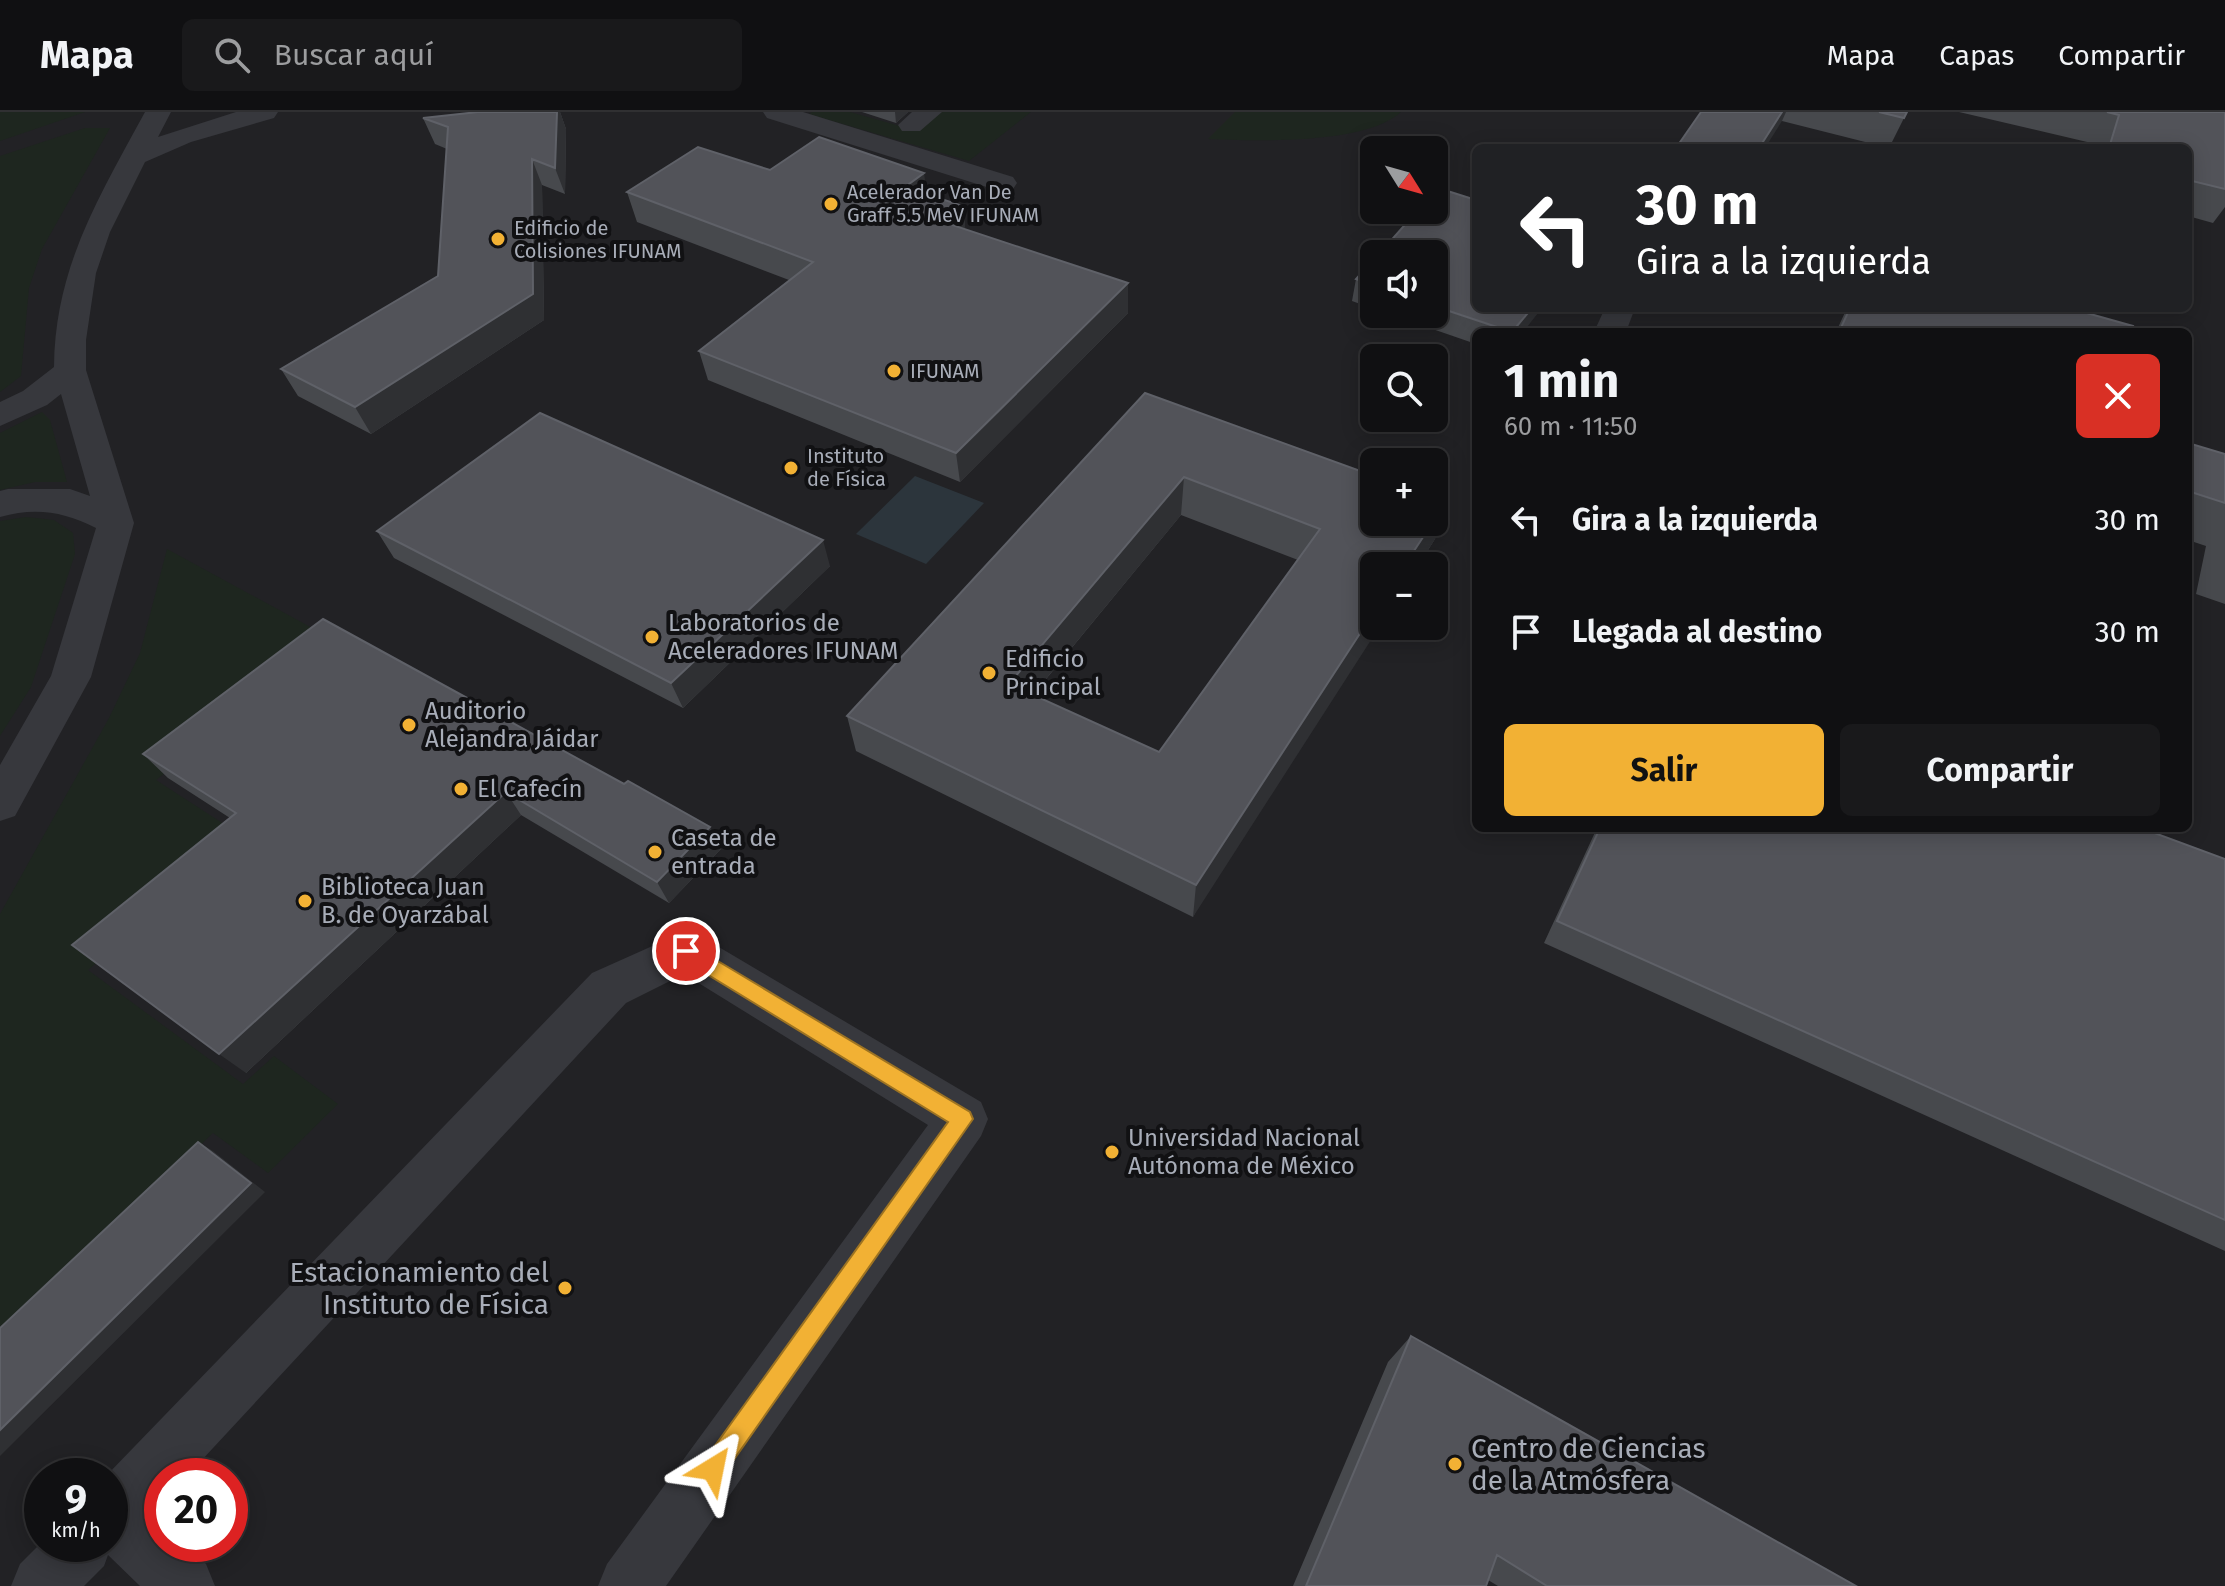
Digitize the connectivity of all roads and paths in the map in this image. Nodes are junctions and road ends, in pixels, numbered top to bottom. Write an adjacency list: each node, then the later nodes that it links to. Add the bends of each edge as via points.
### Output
1 (158, 112): 4 (street)
2 (265, 112): 4 (street, via 182,136)
3 (776, 112): 5 (street)
4 (137, 156): 6 (street, via 95,232 81,273)
5 (1003, 183)
6 (70, 370): 7 (street, via 35,398); 9 (street)
7 (0, 415)
8 (0, 505): 9 (street, via 70,501)
9 (116, 523): 10 (street, via 71,677)
10 (0, 804)
11 (128, 1496): 16 (street, via 609,988 686,951 963,1119)
12 (128, 1532): 15 (street)
13 (65, 1562): 14 (street)
14 (42, 1586)
15 (184, 1586)
16 (629, 1586)

